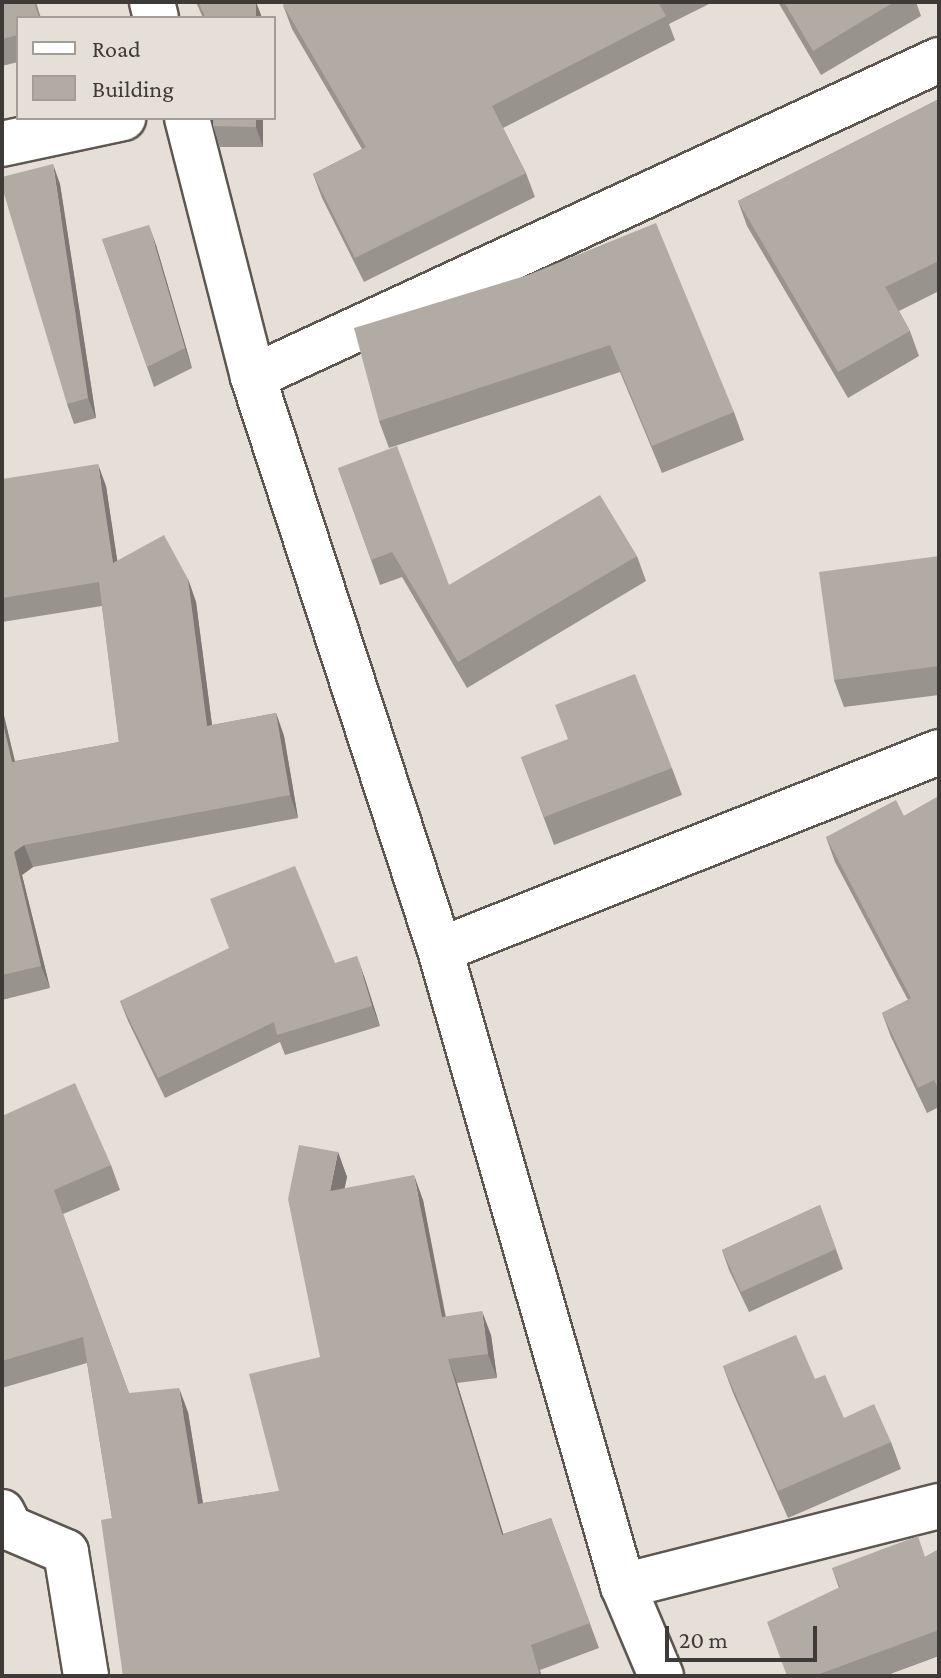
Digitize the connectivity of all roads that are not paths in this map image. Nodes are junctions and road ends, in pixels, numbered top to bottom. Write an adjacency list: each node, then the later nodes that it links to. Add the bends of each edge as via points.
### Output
1 (939, 60): 5 (street)
2 (114, 120): 4 (street)
3 (188, 120): 5 (street)
4 (2, 144)
5 (253, 377): 7 (street)
6 (939, 752): 7 (street)
7 (440, 950): 10 (street)
8 (939, 1506): 10 (street)
9 (2, 1512): 11 (street, via 10,1528 66,1552)
10 (623, 1586): 12 (street)
11 (86, 1676)
12 (661, 1676)

